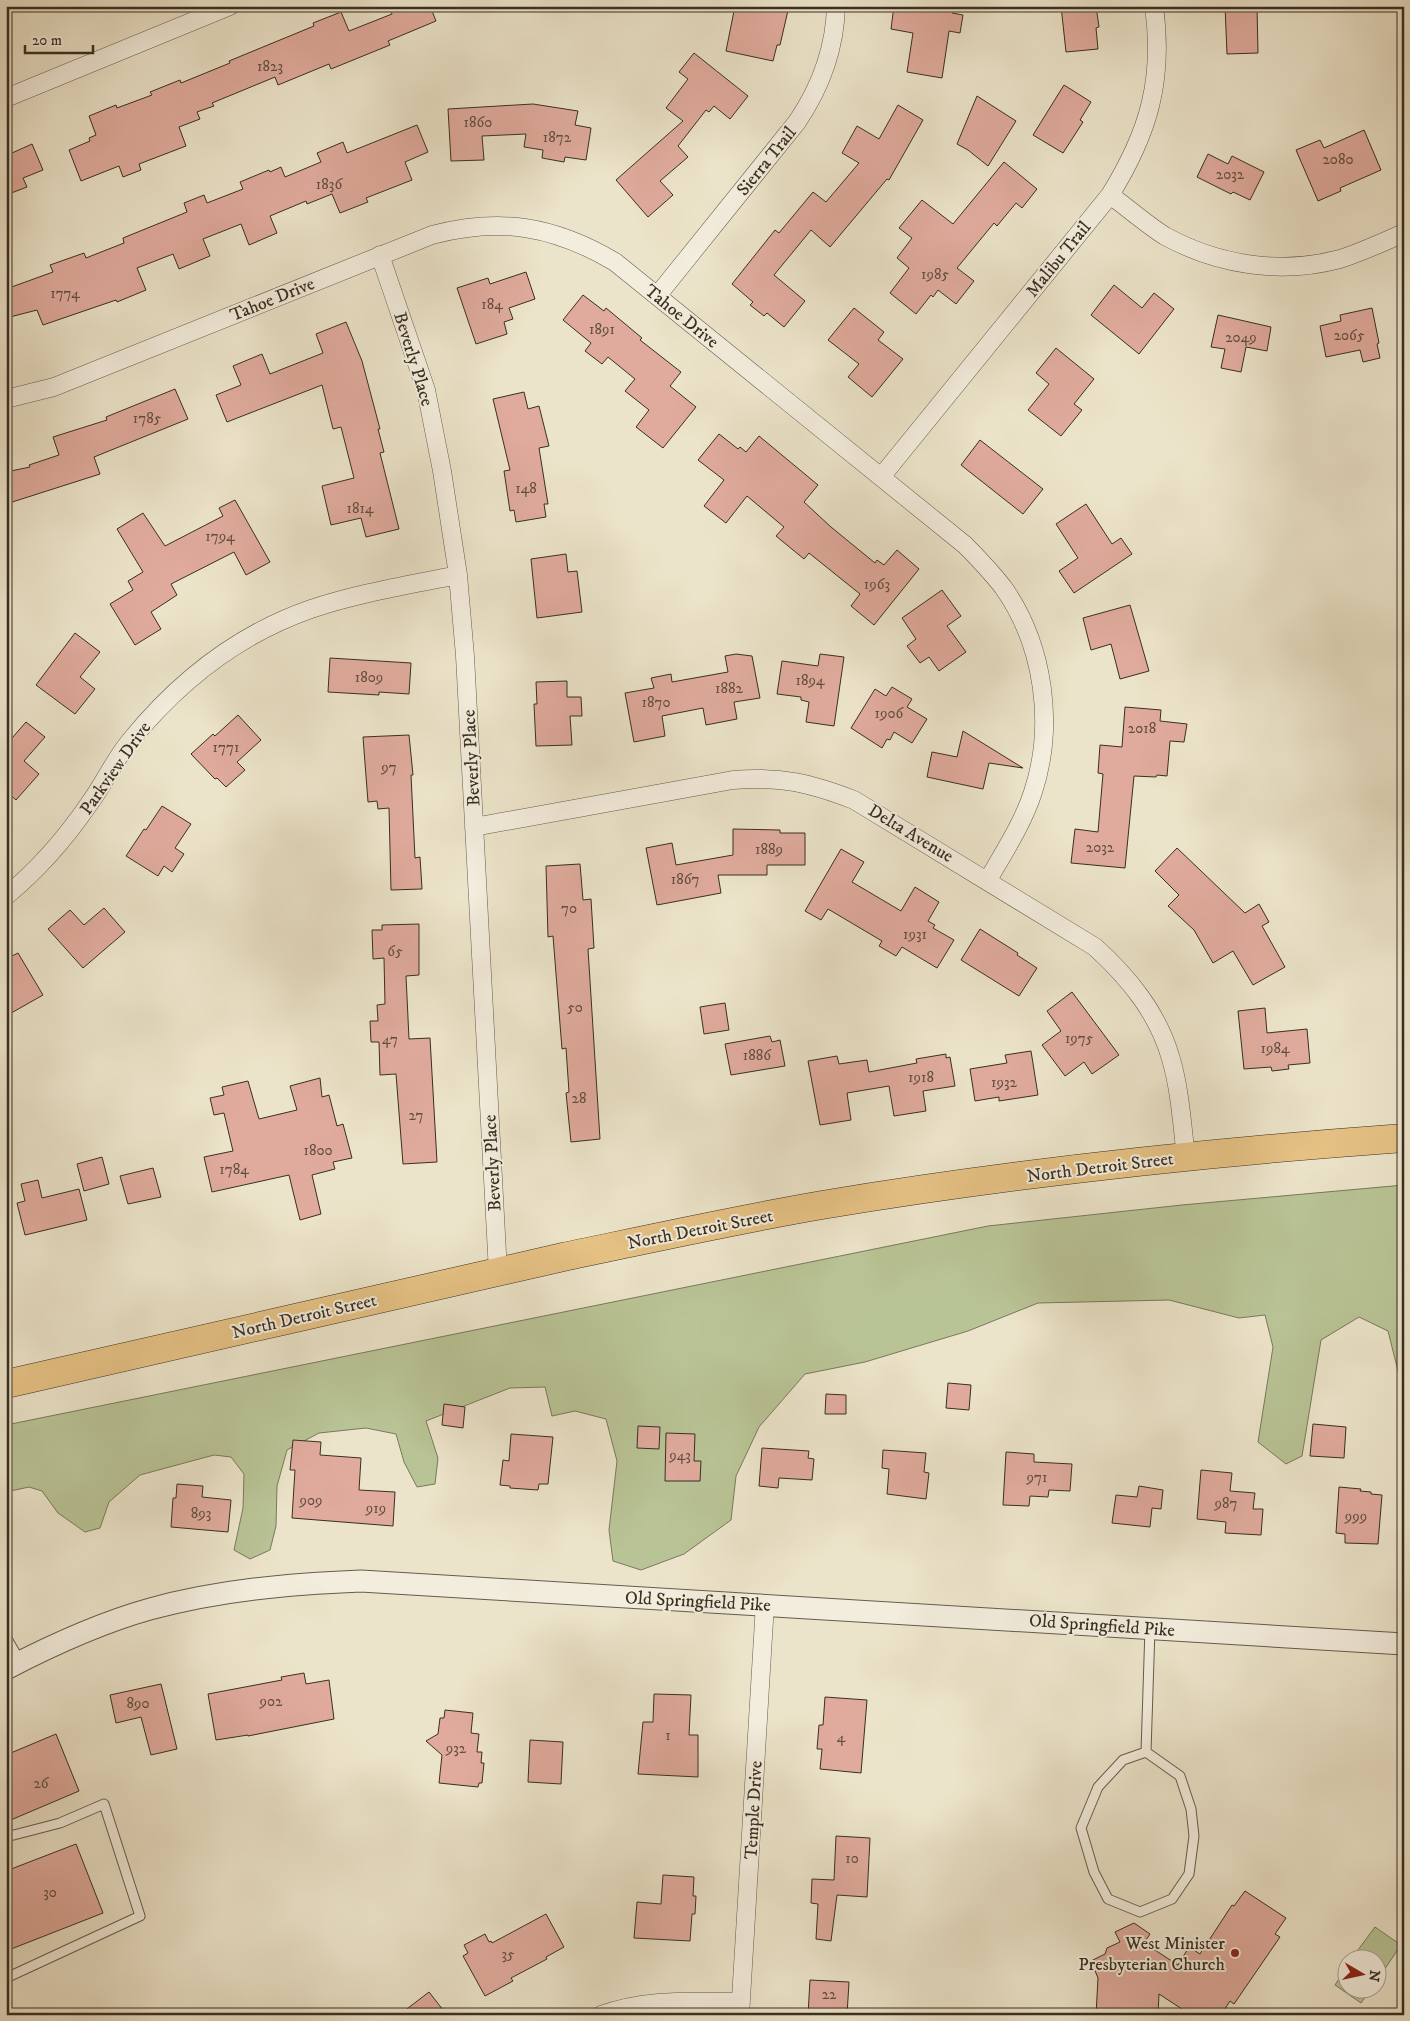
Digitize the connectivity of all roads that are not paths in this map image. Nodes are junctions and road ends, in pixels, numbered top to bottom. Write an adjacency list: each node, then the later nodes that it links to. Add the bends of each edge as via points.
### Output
1 (230, 6): 4 (street)
2 (836, 6): 8 (street, Sierra Trail, via 830,54 807,107)
3 (1154, 6): 5 (street, Malibu Trail, via 1158,57 1152,101 1145,127)
4 (6, 98)
5 (1110, 195): 6 (street, via 1164,235 1199,252 1243,264 1270,267 1309,265 1346,256); 10 (street, Malibu Trail)
6 (1404, 233)
7 (380, 255): 8 (street, Tahoe Drive, via 432,234 454,229 488,225 525,227 557,234 592,248); 9 (street, Tahoe Drive, via 54,387); 11 (street, Beverly Place, via 426,390)
8 (657, 296): 10 (street, Tahoe Drive)
9 (6, 399)
10 (881, 477): 13 (street, Tahoe Drive, via 989,569 1018,613 1036,659 1044,711 1039,768 1021,822)
11 (458, 575): 12 (street, Beverly Place); 14 (street, Parkview Drive, via 310,609 262,630 217,657 160,706 125,747 62,842)
12 (474, 827): 13 (street, Delta Avenue, via 733,780 782,779 820,786 854,800); 17 (street, Beverly Place)
13 (988, 880): 16 (street, Delta Avenue, via 1095,947 1139,992 1171,1058)
14 (6, 896)
15 (1404, 1138): 16 (highway, North Detroit Street)
16 (1186, 1157): 17 (highway, North Detroit Street, via 1008,1178 824,1205 703,1227)
17 (498, 1272): 18 (highway, North Detroit Street)
18 (6, 1384)
19 (765, 1604): 20 (street, Old Springfield Pike); 23 (street, Old Springfield Pike, via 361,1581 300,1583 234,1591 149,1610 76,1636); 27 (street, Temple Drive)
20 (1150, 1628): 22 (street, Old Springfield Pike); 24 (lane)
21 (6, 1636): 23 (lane)
22 (1404, 1644)
23 (21, 1662)
24 (1146, 1752): 24 (lane, via 1180,1776 1191,1809 1194,1836 1189,1874 1172,1899 1140,1912 1108,1899 1094,1872 1081,1828 1098,1787 1124,1760)
25 (6, 1838): 26 (lane, via 60,1823 104,1804 140,1916)
26 (6, 1978)
27 (741, 2008): 28 (street, via 657,2001)
28 (601, 2015)

